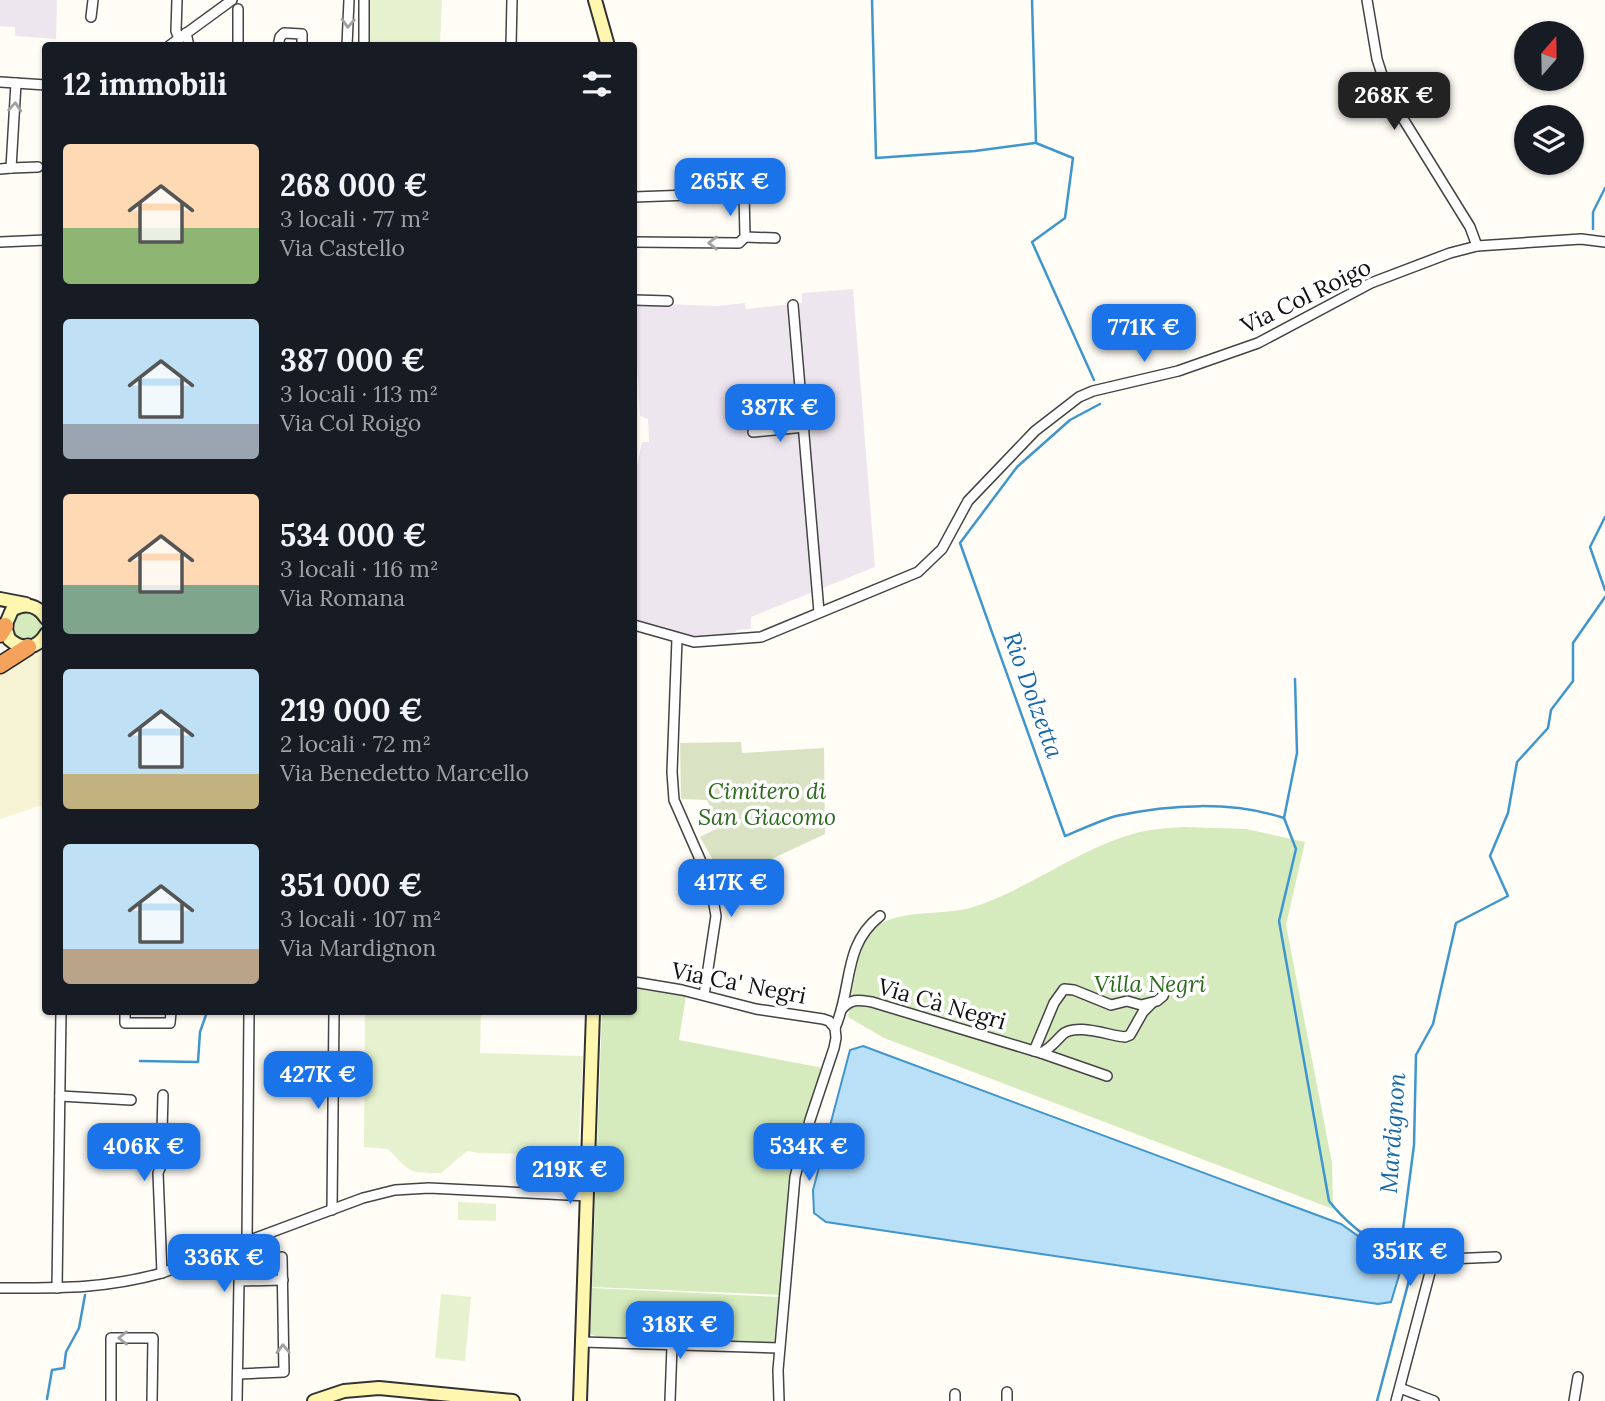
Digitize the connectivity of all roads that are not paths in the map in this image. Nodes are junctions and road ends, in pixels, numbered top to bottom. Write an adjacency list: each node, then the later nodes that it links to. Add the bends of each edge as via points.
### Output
1 (93, 0): 10 (street)
2 (177, 0): 11 (street, via 176,31)
3 (232, 0): 11 (street)
4 (349, 0): 17 (street, one-way to 17)
5 (365, 0): 18 (street)
6 (512, 0): 19 (street)
7 (595, 0): 20 (main road)
8 (1367, 0): 34 (street, via 1385,84 1470,227)
9 (239, 9): 14 (street)
10 (91, 17)
11 (182, 36): 12 (street); 13 (street)
12 (174, 42)
13 (186, 42)
14 (238, 42)
15 (278, 42): 16 (street, via 284,33 302,34)
16 (302, 42)
17 (347, 42)
18 (364, 42)
19 (511, 42)
20 (607, 42)
21 (0, 82): 22 (street)
22 (16, 83): 23 (street); 26 (street, one-way to 22)
23 (42, 85)
24 (38, 167): 26 (street)
25 (0, 169): 26 (street)
26 (10, 169)
27 (637, 197): 28 (street, via 744,193)
28 (745, 237): 29 (street); 32 (street, one-way to 32, via 739,243)
29 (775, 238)
30 (42, 240): 31 (street)
31 (0, 242)
32 (637, 242)
33 (1605, 242): 34 (street, Via Col Roigo, via 1581,239)
34 (1476, 246): 42 (street, Via Col Roigo, via 1371,283 1258,343 1178,371 1079,397 1035,431 968,501 942,549 918,572)
35 (637, 300): 36 (street)
36 (668, 301)
37 (793, 305): 38 (street)
38 (804, 427): 39 (street); 42 (street)
39 (753, 432)
40 (0, 599): 41 (main road)
41 (29, 605): 43 (main road); 44 (main road, via 17,607)
42 (819, 612): 46 (street, Via Col Roigo, via 761,637)
43 (42, 613)
44 (3, 620): 48 (main road, via 6,633)
45 (637, 626): 46 (street, Via Col Roigo)
46 (677, 639): 54 (street, via 674,800 710,882 716,909)
47 (42, 640): 48 (main road)
48 (21, 646): 49 (highway); 50 (highway)
49 (0, 653)
50 (0, 665)
51 (880, 916): 56 (street, Via Cà Negri, via 857,942)
52 (1168, 982): 55 (street, via 1163,996)
53 (637, 983): 54 (street, Via Ca' Negri)
54 (704, 995): 63 (street, Via Ca' Negri, via 742,1007 823,1019)
55 (1152, 1003): 64 (street, via 1130,1035 1068,1031 1052,1048); 64 (street, via 1127,1001 1111,1006 1064,989 1054,1003)
56 (842, 1009): 63 (street, Via Cà Negri); 64 (street, Via Cà Negri, via 856,1000 873,1002)
57 (61, 1015): 67 (street)
58 (125, 1015): 59 (street, via 125,1023 170,1023)
59 (171, 1015)
60 (249, 1015): 71 (street)
61 (334, 1015): 70 (street)
62 (593, 1015): 69 (main road)
63 (835, 1028): 80 (street, Via Cà Negri, via 834,1048 795,1177)
64 (1038, 1052): 65 (street, Via Cà Negri)
65 (1107, 1076)
66 (163, 1095): 74 (street, via 158,1173)
67 (60, 1096): 68 (street); 77 (street)
68 (131, 1100)
69 (587, 1196): 70 (street, via 405,1189); 78 (main road)
70 (332, 1210): 71 (street)
71 (247, 1241): 74 (street)
72 (282, 1257): 75 (street)
73 (1496, 1257): 83 (street, via 1448,1259 1432,1265)
74 (162, 1273): 77 (street, via 97,1287)
75 (283, 1280): 81 (street, via 239,1282); 81 (street, one-way to 75, via 284,1373)
76 (0, 1288): 77 (street)
77 (57, 1288)
78 (582, 1342): 79 (street); 91 (main road)
79 (672, 1346): 80 (street); 92 (street)
80 (779, 1348): 93 (street, Via Cà Negri)
81 (239, 1374): 88 (street)
82 (1578, 1377): 96 (street)
83 (1400, 1388): 94 (street); 95 (street)
84 (356, 1395): 85 (main road, via 390,1388); 89 (main road)
85 (434, 1397): 90 (main road)
86 (111, 1401): 87 (street, one-way to 86, via 153,1338 111,1338)
87 (152, 1401)
88 (237, 1401)
89 (314, 1401)
90 (513, 1401)
91 (580, 1401)
92 (670, 1401)
93 (779, 1401)
94 (1395, 1401)
95 (1434, 1401)
96 (1574, 1401)

